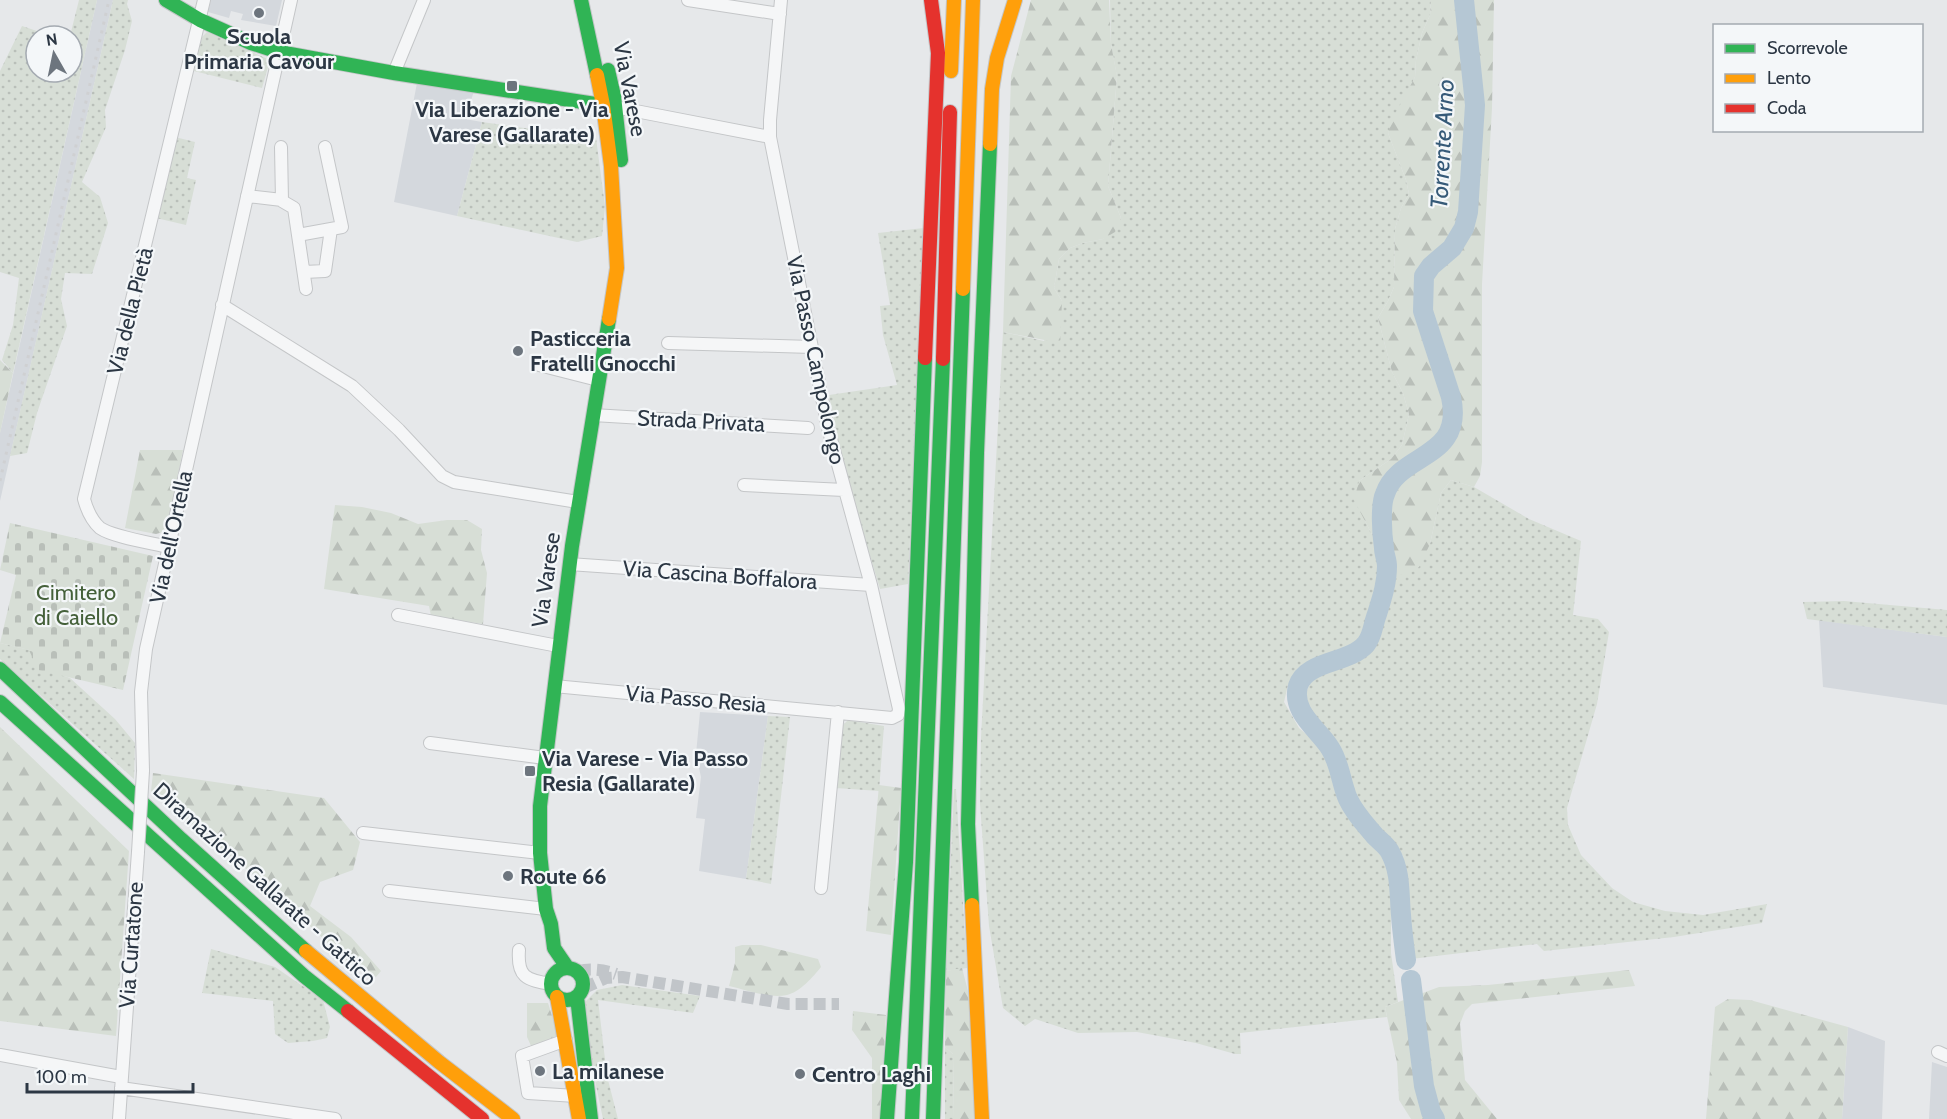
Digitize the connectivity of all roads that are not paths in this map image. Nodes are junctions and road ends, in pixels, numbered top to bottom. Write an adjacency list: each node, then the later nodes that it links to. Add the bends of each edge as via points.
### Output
1 (166, 0): 14 (main road)
2 (204, 0): 14 (street, Via della Pietà)
3 (291, 0): 15 (street, Via dell'Ortella)
4 (424, 0): 16 (street)
5 (581, 0): 17 (main road, Via Varese)
6 (590, 0): 17 (main road, Via Varese, via 611,83)
7 (688, 0): 13 (street)
8 (781, 0): 13 (street, Via Passo Campolongo)
9 (931, 0): 72 (main road, via 938,64 906,862)
10 (954, 0): 73 (main road)
11 (973, 0): 74 (main road)
12 (1015, 0): 75 (main road, via 992,89 977,453 968,824)
13 (780, 15): 18 (street, Via Passo Campolongo)
14 (200, 20): 15 (main road); 37 (street, Via della Pietà, via 84,499 88,514 100,528)
15 (279, 52): 16 (main road); 21 (street, Via dell'Ortella)
16 (394, 73): 17 (main road)
17 (609, 106): 18 (street); 31 (main road, Via Varese, via 617,259)
18 (770, 137): 29 (street, Via Passo Campolongo)
19 (281, 147): 22 (street)
20 (325, 147): 23 (street, via 342,227)
21 (247, 196): 22 (street); 27 (street, Via dell'Ortella)
22 (282, 200): 24 (street, via 294,208)
23 (331, 229): 24 (street); 25 (street, via 326,271)
24 (298, 235): 25 (street)
25 (304, 272): 26 (street)
26 (306, 289)
27 (222, 305): 36 (street, via 352,386 442,476 454,482); 37 (street, Via dell'Ortella)
28 (668, 343): 29 (street)
29 (812, 347): 35 (street, Via Passo Campolongo)
30 (539, 365): 31 (street)
31 (598, 380): 32 (main road, Via Varese)
32 (593, 415): 33 (street, Strada Privata); 36 (main road, Via Varese)
33 (808, 428)
34 (744, 485): 35 (street)
35 (844, 490): 39 (street, Via Passo Campolongo)
36 (578, 502): 38 (main road, Via Varese)
37 (168, 547): 49 (street, Via dell'Ortella, via 143,671)
38 (569, 564): 39 (street, Via Cascina Boffalora); 41 (main road, Via Varese)
39 (871, 585): 46 (street, Via Passo Campolongo)
40 (398, 615): 41 (street)
41 (558, 646): 43 (main road, Via Varese)
42 (0, 669): 63 (main road, Diramazione Gallarate - Gattico, via 237,890)
43 (554, 686): 45 (street, Via Passo Resia); 48 (main road, Via Varese)
44 (0, 702): 67 (main road, Diramazione Gallarate - Gattico, via 304,976)
45 (838, 712): 46 (street, Via Passo Resia, via 892,718); 52 (street)
46 (898, 714)
47 (430, 743): 48 (street)
48 (545, 758): 51 (main road, Via Varese)
49 (143, 771): 62 (street, Via Curtatone, bridge)
50 (363, 833): 51 (street)
51 (540, 853): 54 (main road, Via Varese)
52 (821, 888)
53 (389, 891): 54 (street)
54 (546, 909): 56 (main road, Via Varese, via 554,948); 57 (main road, Via Varese, via 540,925)
55 (519, 950): 57 (street, via 518,965 525,976)
56 (567, 967): 57 (main road, via 556,972); 59 (main road, via 583,978 583,991)
57 (551, 982): 58 (main road)
58 (557, 997): 59 (main road); 60 (main road)
59 (577, 998): 64 (main road)
60 (566, 1040): 64 (main road); 64 (street, via 522,1056 528,1093)
61 (0, 1055): 62 (street)
62 (121, 1082): 65 (street, Via Curtatone); 66 (street)
63 (467, 1087): 68 (main road, Diramazione Gallarate - Gattico); 69 (main road)
64 (579, 1090): 70 (main road); 71 (main road)
65 (119, 1119)
66 (335, 1119)
67 (482, 1119)
68 (513, 1119)
69 (521, 1119)
70 (579, 1119)
71 (591, 1119)
72 (887, 1119)
73 (912, 1119)
74 (933, 1119)
75 (982, 1119)

